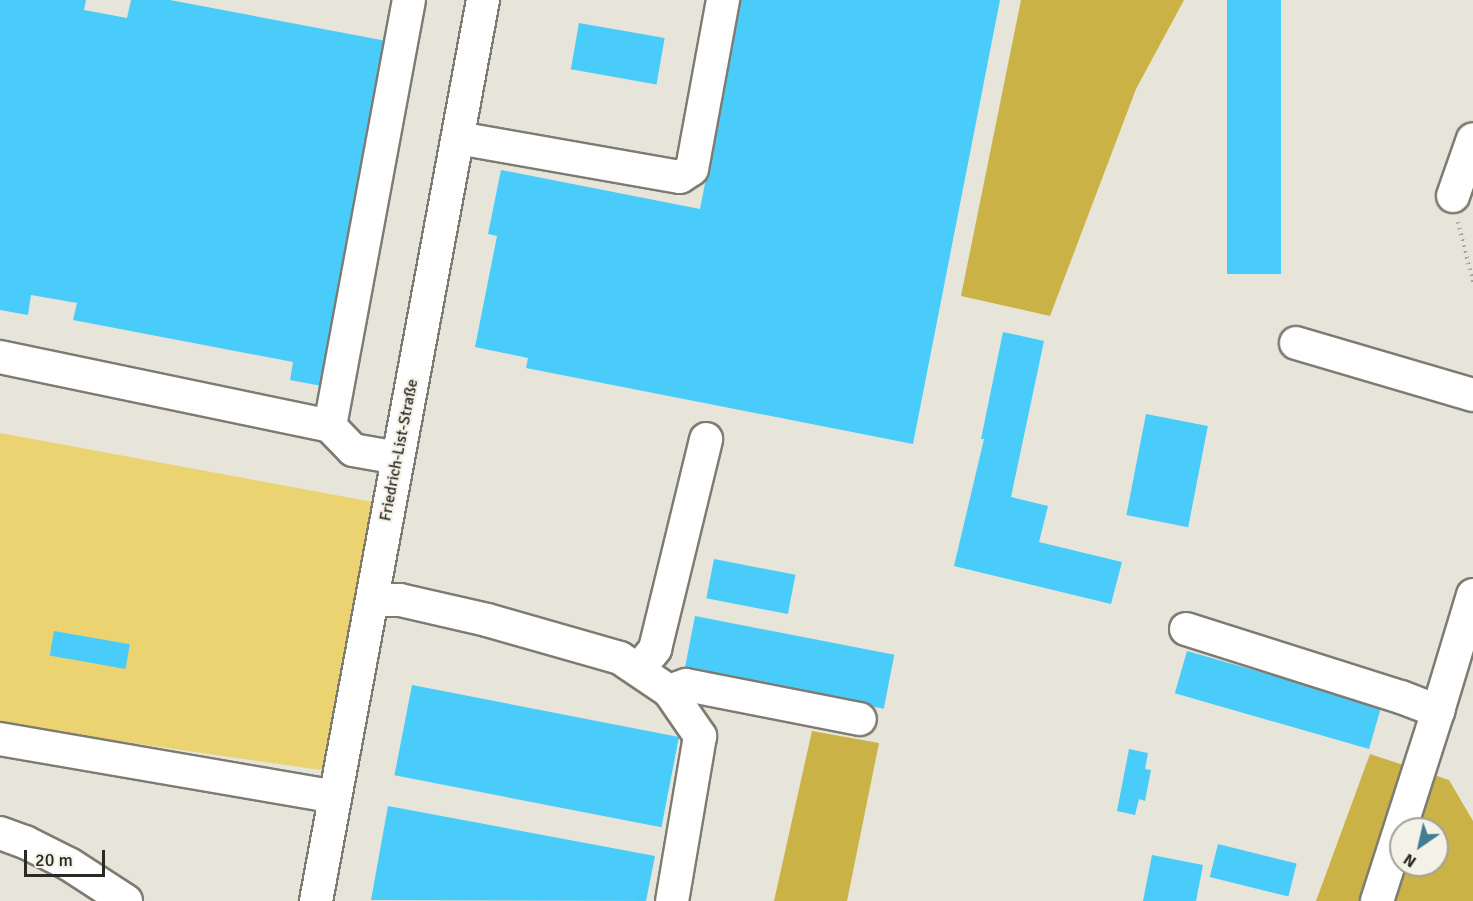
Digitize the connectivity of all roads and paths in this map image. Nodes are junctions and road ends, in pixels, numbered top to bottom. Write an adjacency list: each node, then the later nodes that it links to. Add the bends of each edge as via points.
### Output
1 (410, 0): 11 (street)
2 (723, 0): 4 (street, via 692,169 680,177)
3 (477, 1): 4 (street, Friedrich-List-Straße)
4 (458, 138): 13 (street, Friedrich-List-Straße)
5 (1473, 139): 6 (street)
6 (1453, 196): 7 (path)
7 (1473, 282)
8 (1296, 343): 10 (street)
9 (0, 357): 11 (street)
10 (1473, 395)
11 (330, 426): 13 (street, via 353,450)
12 (706, 439): 17 (street, via 655,649)
13 (398, 458): 15 (street, Friedrich-List-Straße)
14 (1473, 595): 19 (street)
15 (372, 600): 17 (street, via 400,600 487,620 621,658); 22 (street, Friedrich-List-Straße)
16 (1186, 629): 19 (street)
17 (639, 669): 18 (street)
18 (669, 690): 20 (street, via 687,685); 26 (street, via 700,736)
19 (1438, 711): 27 (street)
20 (860, 719)
21 (0, 739): 22 (street)
22 (335, 797): 25 (street, Friedrich-List-Straße)
23 (0, 833): 24 (street, via 69,864)
24 (126, 901)
25 (316, 901)
26 (672, 901)
27 (1377, 901)

